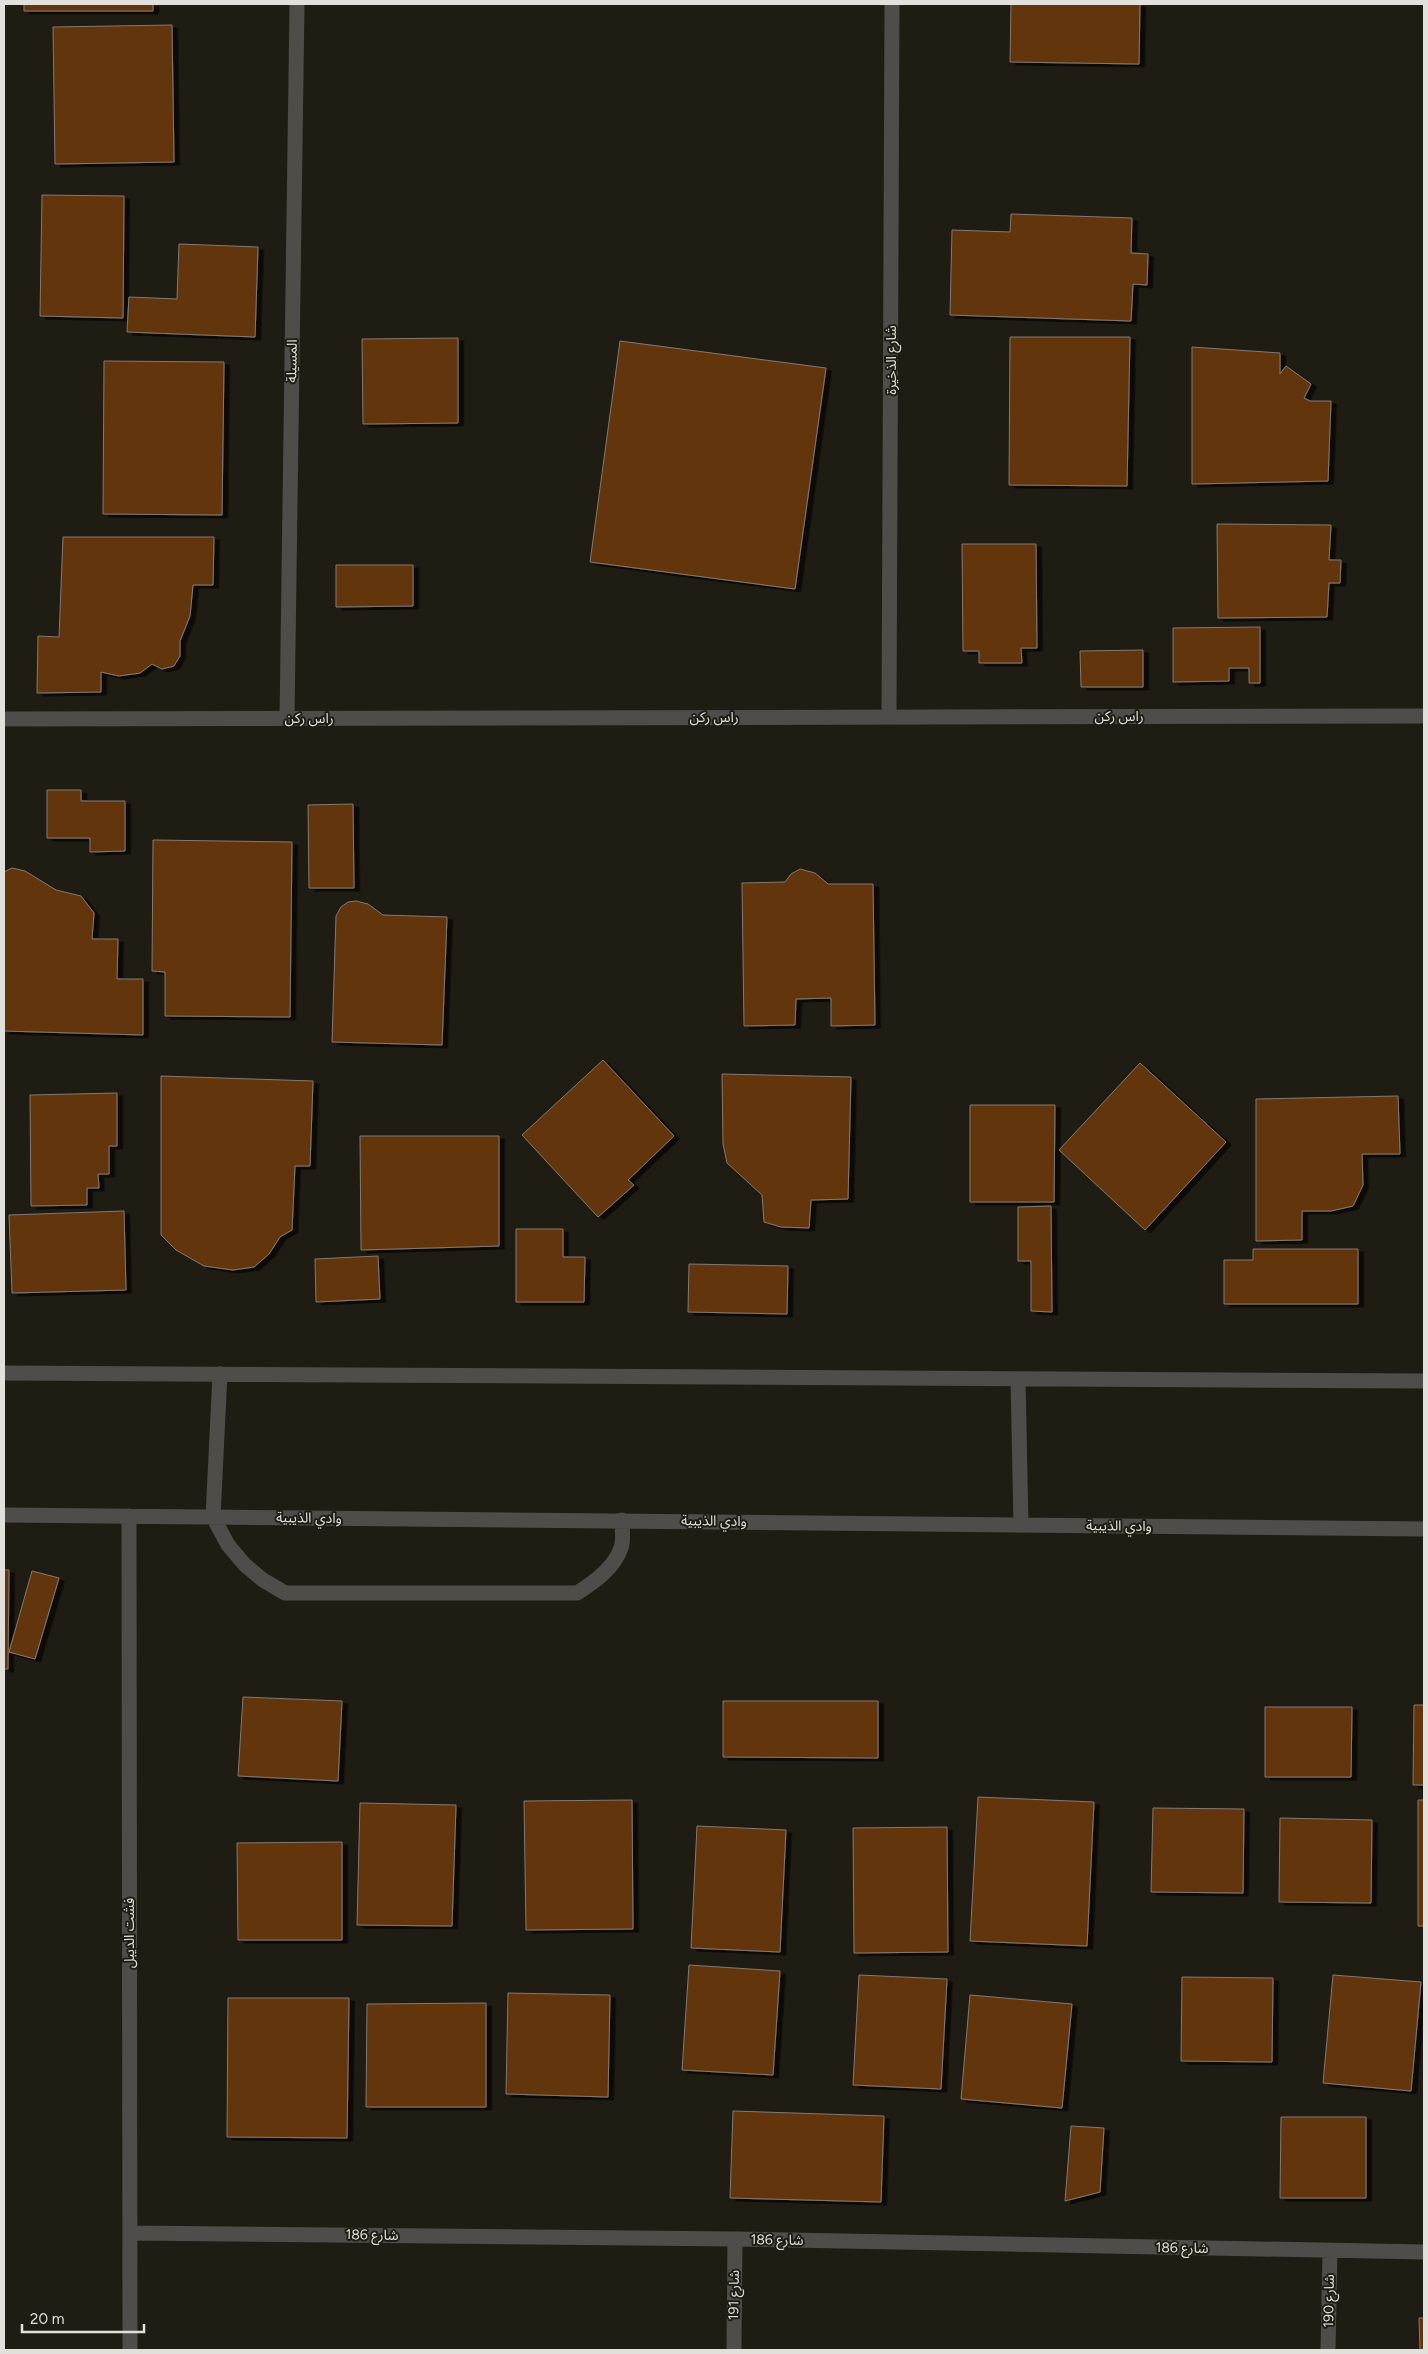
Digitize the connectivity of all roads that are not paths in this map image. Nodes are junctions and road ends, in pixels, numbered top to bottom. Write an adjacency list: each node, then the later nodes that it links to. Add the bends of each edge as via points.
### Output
1 (297, 4): 5 (street, المسيلة)
2 (892, 4): 4 (street, شارع الذخيرة)
3 (1424, 716): 4 (street, راس ركن)
4 (889, 717): 5 (street, راس ركن)
5 (287, 718): 6 (street, راس ركن)
6 (4, 720)
7 (11, 1373): 8 (street); 11 (street)
8 (220, 1374): 9 (street); 14 (street)
9 (1018, 1379): 10 (street); 16 (street)
10 (1424, 1381)
11 (4, 1383)
12 (4, 1515): 13 (street, وادي الذيبية)
13 (129, 1516): 14 (street, وادي الذيبية); 18 (street, فشت الديبل)
14 (213, 1517): 15 (street, وادي الذيبية); 15 (street, via 228,1545 245,1565 285,1593 578,1593 611,1565 621,1547)
15 (622, 1520): 16 (street, وادي الذيبية)
16 (1021, 1525): 17 (street, وادي الذيبية)
17 (1424, 1529)
18 (130, 2233): 19 (street, شارع 186); 22 (street, فشت الديبل)
19 (735, 2239): 20 (street, شارع 186); 23 (street, شارع 191)
20 (1330, 2251): 21 (street, شارع 186); 24 (street, شارع 190)
21 (1424, 2252)
22 (130, 2350)
23 (734, 2350)
24 (1328, 2350)

